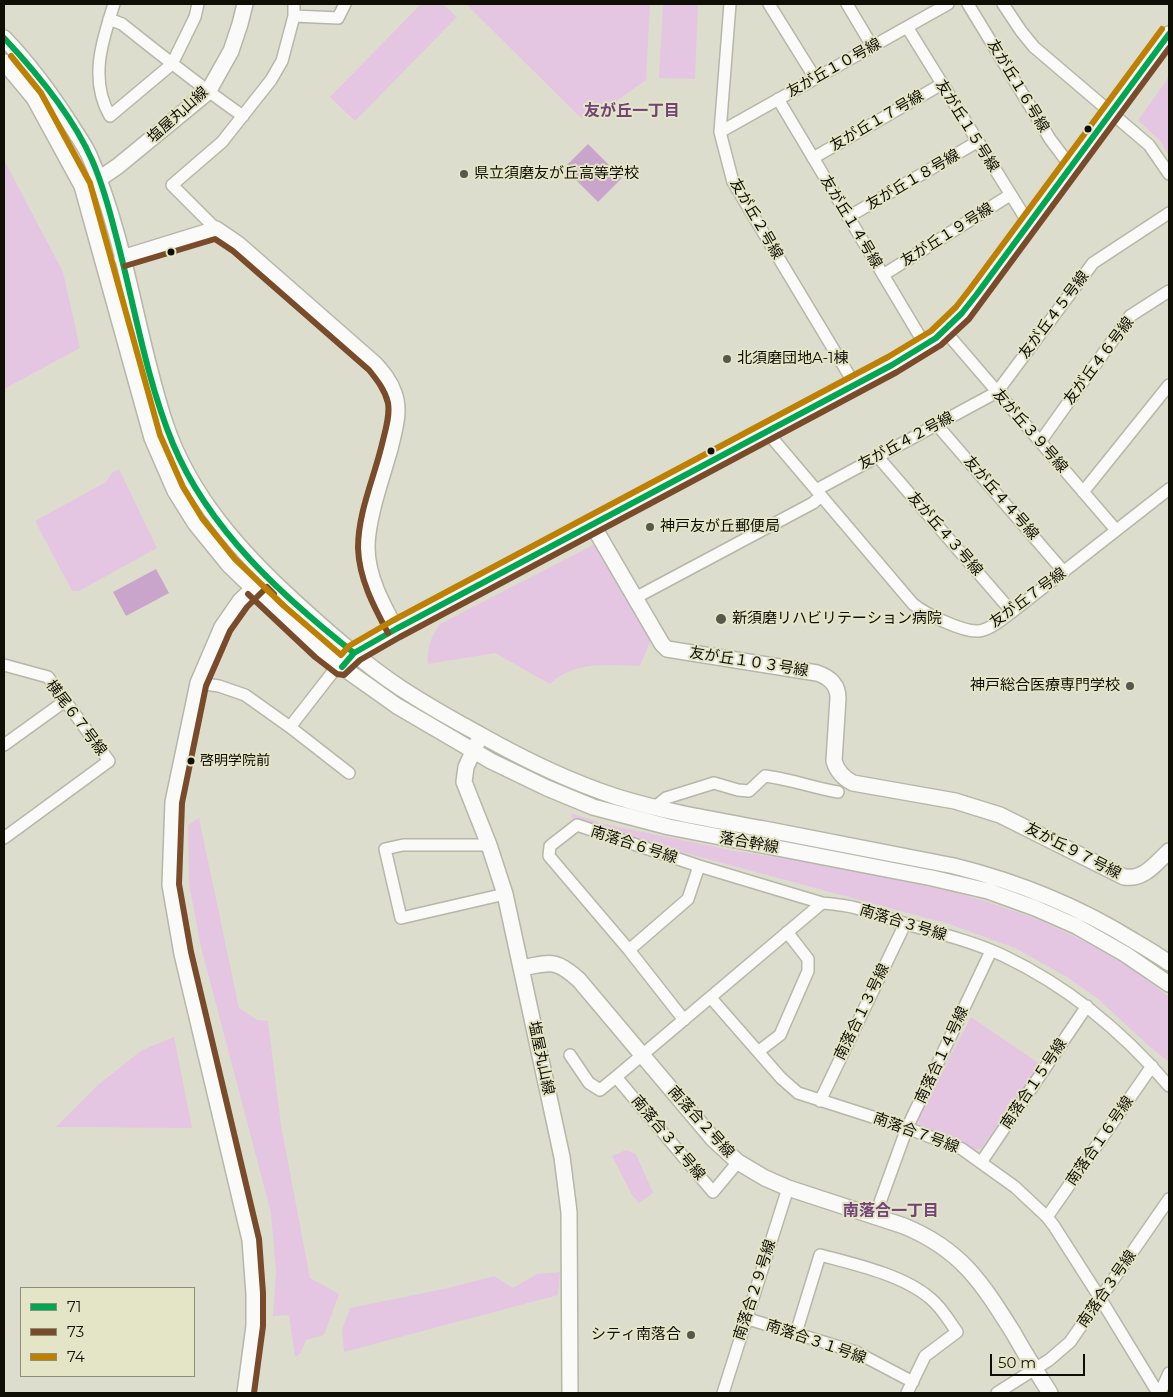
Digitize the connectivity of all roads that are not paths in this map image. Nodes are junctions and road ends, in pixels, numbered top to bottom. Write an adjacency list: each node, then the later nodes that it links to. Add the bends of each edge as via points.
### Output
1 (114, 4): 14 (street)
2 (198, 4): 20 (street)
3 (245, 4): 23 (street, 塩屋丸山線, via 231,51)
4 (294, 4): 13 (street)
5 (345, 4): 13 (street, via 338,18)
6 (730, 4): 27 (street, 友が丘２号線)
7 (769, 4): 21 (street)
8 (847, 4): 18 (street)
9 (948, 4): 12 (street, 友が丘１０号線)
10 (968, 4): 30 (street, 友が丘１６号線, via 1050,139)
11 (1003, 4): 25 (street, via 1034,47)
12 (927, 9): 15 (street, 友が丘１０号線)
13 (294, 16): 26 (street, via 282,61)
14 (109, 19): 20 (street, via 122,24); 20 (street, via 98,73 103,104 110,116)
15 (907, 27): 18 (street, 友が丘１０号線); 22 (street, 友が丘１５号線)
16 (1169, 34): 25 (street)
17 (4, 38): 32 (street, via 48,88 87,151)
18 (872, 46): 21 (street, 友が丘１０号線)
19 (4, 62): 33 (street, via 34,98)
20 (172, 64): 23 (street)
21 (816, 78): 24 (street, 友が丘１０号線)
22 (942, 84): 28 (street, 友が丘１５号線); 29 (street, 友が丘１７号線)
23 (208, 92): 26 (street); 32 (street, 塩屋丸山線, via 135,154)
24 (778, 99): 27 (street, 友が丘１０号線); 29 (street, 友が丘１４号線)
25 (1112, 112): 30 (street); 31 (street, via 1150,145)
26 (242, 116): 38 (street, via 222,142 172,185)
27 (720, 132): 44 (street, 友が丘２号線, via 733,182)
28 (977, 142): 34 (street, 友が丘１５号線); 36 (street, 友が丘１８号線)
29 (813, 158): 36 (street, 友が丘１４号線)
30 (1071, 167): 37 (street)
31 (1169, 174)
32 (98, 180): 33 (street, 塩屋丸山線); 39 (street)
33 (82, 186): 58 (street, via 147,420 166,473 206,538)
34 (1010, 195): 37 (street, 友が丘１５号線); 40 (street, 友が丘１９号線)
35 (1169, 213): 46 (street, 友が丘４５号線, via 1092,263)
36 (848, 217): 40 (street, 友が丘１４号線)
37 (1029, 224): 42 (street, via 962,313)
38 (216, 229): 39 (street); 61 (street, via 238,244 375,364 395,394 396,425 369,525 367,546 373,580)
39 (122, 258): 57 (street, via 146,359 173,445 204,501)
40 (883, 275): 43 (street, 友が丘１４号線)
41 (1169, 291): 49 (street, 友が丘４６号線, via 1130,316)
42 (945, 330): 43 (street); 46 (street, 友が丘３９号線)
43 (924, 345): 44 (street)
44 (855, 385): 48 (street)
45 (1169, 385): 52 (street)
46 (997, 392): 47 (street, 友が丘４２号線); 49 (street, 友が丘３９号線)
47 (937, 424): 50 (street, 友が丘４２号線); 56 (street, 友が丘４４号線)
48 (767, 432): 53 (street, 友が丘７号線); 54 (street)
49 (1040, 442): 52 (street, 友が丘３９号線)
50 (878, 456): 53 (street, 友が丘４２号線); 60 (street, 友が丘４３号線)
51 (1169, 489): 55 (street, 友が丘７号線)
52 (1084, 492): 55 (street, 友が丘３９号線)
53 (818, 493): 59 (street, 友が丘４２号線, via 813,503); 60 (street, 友が丘７号線, via 920,610 946,623 977,631)
54 (592, 524): 59 (street, 友が丘１０３号線); 61 (street)
55 (1116, 530): 56 (street, 友が丘７号線)
56 (1064, 572): 60 (street, 友が丘７号線)
57 (267, 575): 58 (street); 62 (street, via 332,637)
58 (254, 588): 64 (street); 65 (street, via 240,601 222,627)
59 (635, 598): 74 (street, 友が丘１０３号線, via 668,649 817,673 828,678 838,693 834,761 846,780 956,802)
60 (1012, 612)
61 (396, 629): 62 (street)
62 (354, 653): 64 (street); 68 (street, 落合幹線, via 399,687)
63 (4, 665): 66 (street, 横尾６７号線, via 48,677)
64 (342, 667): 67 (street, via 332,673); 70 (street, 落合幹線, via 397,706)
65 (198, 682): 67 (street, via 245,694); 111 (street, via 173,802 170,885 182,954 250,1240 255,1302)
66 (65, 701): 69 (street); 75 (street, 横尾６７号線, via 109,761)
67 (290, 728): 71 (street)
68 (480, 735): 70 (street, 塩屋丸山線); 73 (street, 落合幹線, via 574,782)
69 (4, 745)
70 (473, 751): 76 (street, 塩屋丸山線, via 464,782); 87 (street, 落合幹線, via 547,788 630,818 947,881 1016,901 1093,935)
71 (349, 773)
72 (838, 792): 73 (street, via 765,776 749,791 714,783 666,798)
73 (654, 808): 85 (street, 落合幹線, via 984,873 1074,907)
74 (1000, 815): 77 (street, 友が丘９７号線, via 1124,877 1142,875)
75 (4, 838)
76 (489, 845): 79 (street, 塩屋丸山線); 79 (street, via 403,845 385,849 401,918)
77 (1169, 851)
78 (699, 866): 80 (street, 南落合６号線); 83 (street, via 688,899); 83 (street, 南落合６号線, via 577,825 550,846 549,856)
79 (505, 894): 86 (street, 塩屋丸山線)
80 (822, 903): 81 (street, 南落合３号線, via 855,908); 82 (street)
81 (905, 924): 84 (street, 南落合３号線); 97 (street, 南落合１３号線)
82 (787, 932): 88 (street); 91 (street, via 808,959 808,971 780,1035)
83 (629, 950): 90 (street, 南落合６号線)
84 (991, 951): 89 (street, 南落合３号線, via 1036,972); 98 (street, 南落合１４号線)
85 (1169, 963)
86 (522, 968): 93 (street, 南落合２号線, via 551,963 564,967); 112 (street, 塩屋丸山線, via 562,1157 569,1212)
87 (1169, 984)
88 (711, 998): 90 (street); 91 (street, 南落合７号線)
89 (1087, 1006): 94 (street, 南落合３号線); 99 (street, 南落合１５号線)
90 (684, 1020): 93 (street)
91 (759, 1051): 97 (street, 南落合７号線, via 798,1093)
92 (570, 1055): 95 (street, via 589,1082 600,1090)
93 (643, 1055): 95 (street); 100 (street, 南落合２号線, via 713,1138)
94 (1152, 1066): 96 (street, 南落合３号線); 104 (street, 南落合１６号線)
95 (616, 1078): 100 (street, 南落合３４号線, via 713,1192)
96 (1169, 1086)
97 (820, 1101): 98 (street, 南落合７号線)
98 (907, 1128): 99 (street, 南落合７号線, via 962,1149); 103 (street, 南落合１４号線)
99 (982, 1161): 104 (street, 南落合７号線, via 1016,1186)
100 (738, 1162): 101 (street, 南落合２号線)
101 (788, 1188): 103 (street, 南落合２号線); 106 (street, 南落合２９号線)
102 (1169, 1199): 105 (street, 南落合３号線)
103 (875, 1216): 108 (street, 南落合２号線, via 922,1234 969,1268 992,1298)
104 (1047, 1217): 105 (street, 南落合７号線)
105 (1100, 1298): 108 (street, 南落合３号線, via 1070,1342); 117 (street, 南落合７号線)
106 (746, 1318): 107 (street, 南落合３１号線); 113 (street, 南落合２９号線)
107 (796, 1334): 110 (street, 南落合３１号線, via 856,1352); 110 (street, via 820,1255 914,1286 931,1299 957,1332 925,1356)
108 (1035, 1368): 115 (street, 南落合３号線); 116 (street, 南落合２号線)
109 (1169, 1373): 117 (street)
110 (913, 1382): 114 (street)
111 (245, 1393)
112 (570, 1393)
113 (723, 1393)
114 (907, 1393)
115 (997, 1393)
116 (1050, 1393)
117 (1159, 1393)

